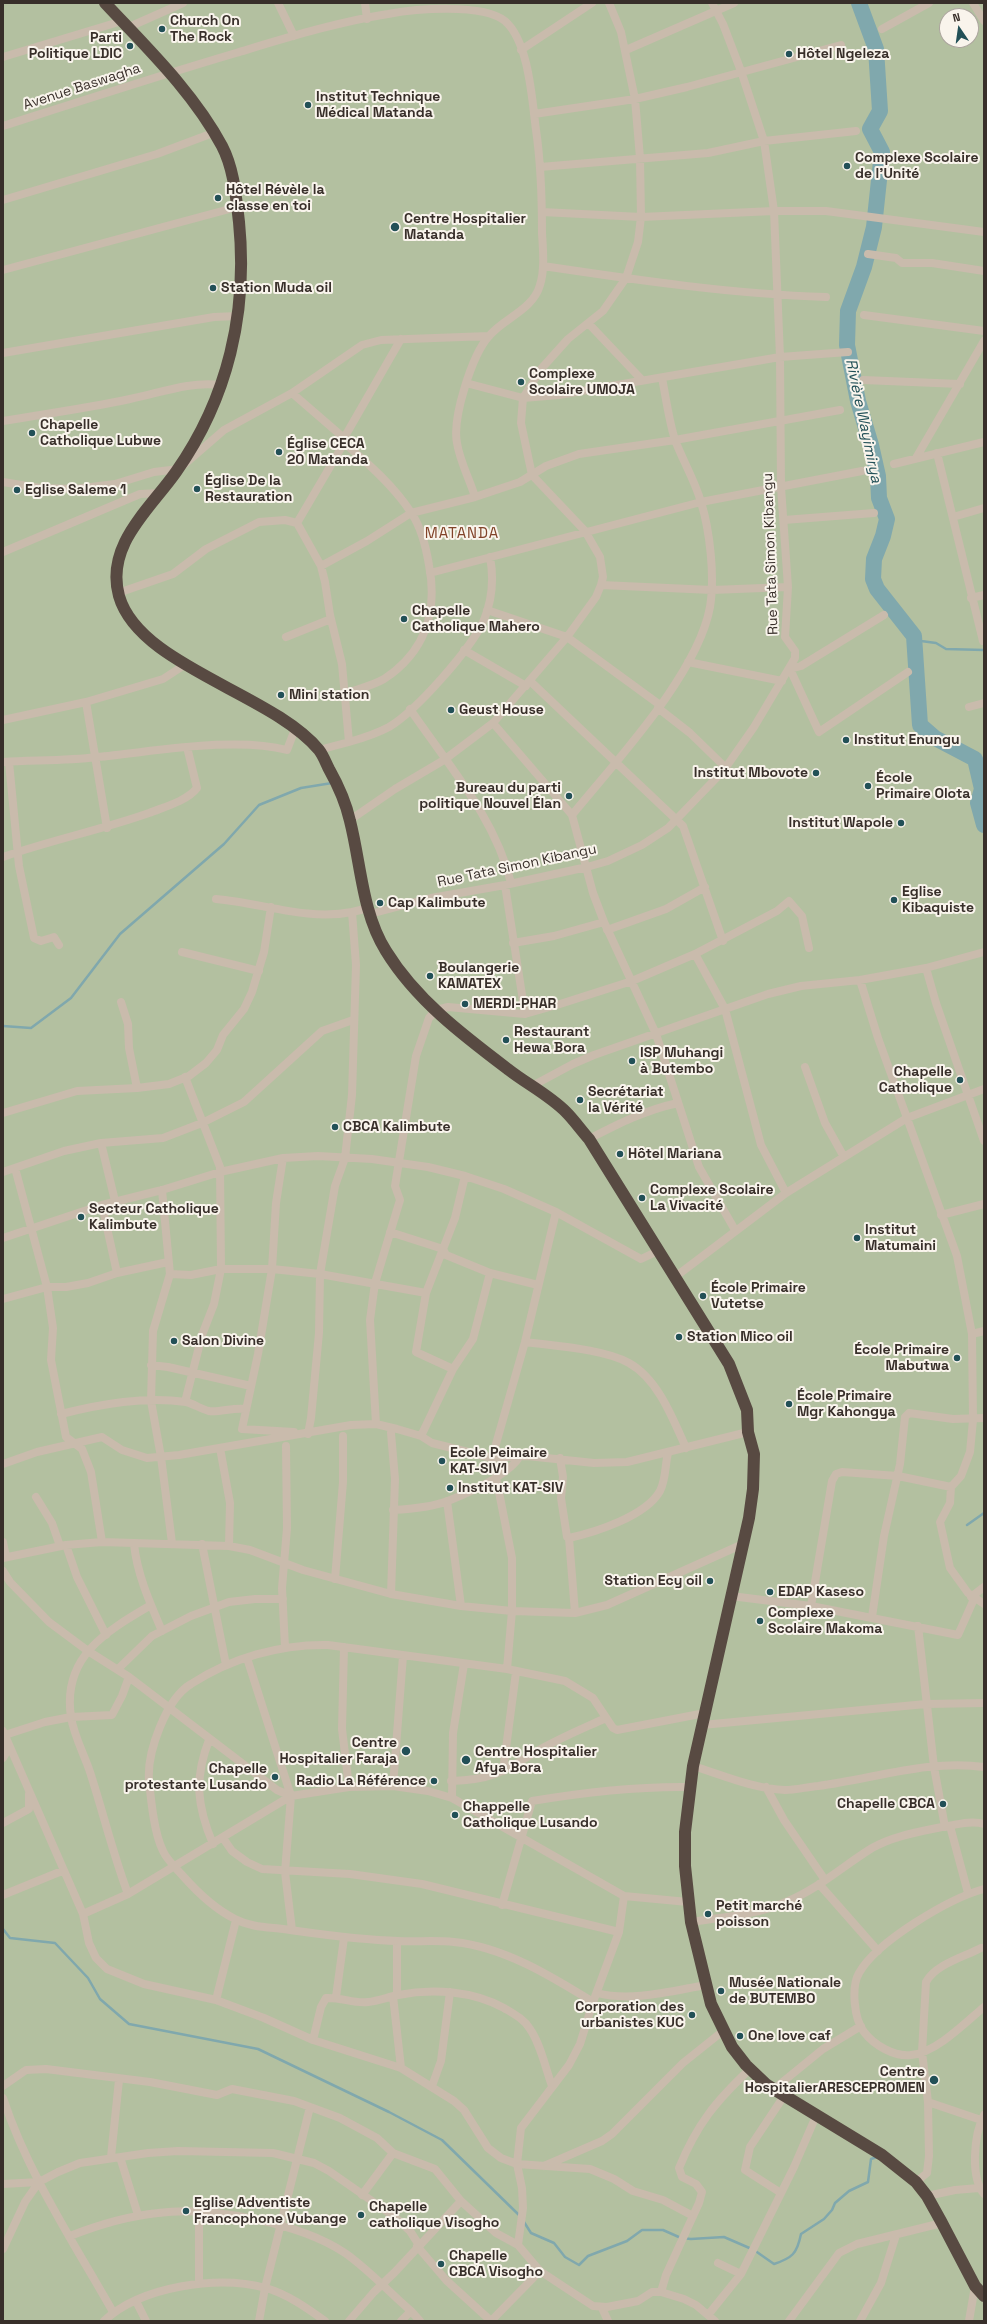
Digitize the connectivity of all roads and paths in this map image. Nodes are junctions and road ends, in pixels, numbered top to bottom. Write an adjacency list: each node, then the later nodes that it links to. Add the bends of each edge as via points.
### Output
1 (106, 3): 13 (highway)
2 (183, 3): 13 (street)
3 (278, 3): 15 (street)
4 (365, 3): 11 (street)
5 (592, 3): 17 (street)
6 (609, 3): 18 (street)
7 (734, 3): 10 (street)
8 (929, 3): 14 (street)
9 (973, 3): 12 (street)
10 (714, 7): 18 (street); 20 (street, Rue Tata Simon Kibangu)
11 (368, 19): 15 (street, Avenue Baswagha); 17 (street, Avenue Baswagha, via 414,11 486,13 502,19 511,27)
12 (984, 21)
13 (125, 24): 19 (street); 21 (highway)
14 (882, 29)
15 (294, 36): 21 (street, Avenue Baswagha)
16 (841, 45): 20 (street)
17 (521, 50): 23 (street, Avenue Baswagha)
18 (626, 50): 22 (street)
19 (3, 57)
20 (741, 71): 22 (street); 27 (street, Rue Tata Simon Kibangu)
21 (169, 73): 24 (street, Avenue Baswagha); 26 (highway, via 196,103)
22 (635, 99): 23 (street); 28 (street)
23 (534, 114): 29 (street, Avenue Baswagha)
24 (3, 126)
25 (856, 131): 27 (street)
26 (213, 133): 30 (street, via 157,154); 31 (highway, via 223,148 230,169)
27 (764, 141): 28 (street, via 708,153); 32 (street, Rue Tata Simon Kibangu)
28 (640, 158): 29 (street); 34 (street)
29 (540, 168): 33 (street, Avenue Baswagha)
30 (3, 200)
31 (237, 208): 38 (street); 44 (highway, via 242,288)
32 (774, 211): 34 (street); 35 (street, via 826,211); 41 (street, Rue Tata Simon Kibangu)
33 (542, 212): 34 (street); 37 (street, Avenue Baswagha)
34 (641, 217): 40 (street, via 636,249)
35 (984, 232)
36 (868, 254): 39 (street, via 896,258 902,263 932,263)
37 (543, 266): 40 (street); 47 (street, Avenue Baswagha, via 540,286 534,297)
38 (3, 270)
39 (984, 271)
40 (626, 278): 41 (street); 45 (street, via 603,311)
41 (777, 296): 42 (street); 52 (street, Rue Tata Simon Kibangu)
42 (826, 297)
43 (864, 315): 46 (street)
44 (238, 316): 51 (street, via 214,317); 58 (highway, via 232,351)
45 (589, 324): 54 (street); 60 (street, via 557,350 541,369)
46 (984, 331)
47 (489, 336): 48 (street); 56 (street)
48 (400, 339): 59 (street, via 362,345); 65 (street)
49 (984, 341): 57 (street)
50 (848, 352): 52 (street)
51 (3, 353)
52 (780, 357): 53 (street); 62 (street, Rue Tata Simon Kibangu)
53 (662, 378): 54 (street); 64 (street)
54 (642, 380): 60 (street, via 559,395)
55 (863, 380): 57 (street)
56 (466, 383): 60 (street); 76 (street, via 461,395 455,434)
57 (960, 384): 68 (street)
58 (220, 385): 63 (street, via 207,383); 70 (highway, via 202,434)
59 (292, 393): 65 (street); 70 (street, via 224,430)
60 (523, 398): 72 (street, via 521,423)
61 (840, 410): 62 (street)
62 (781, 420): 64 (street); 74 (street, Rue Tata Simon Kibangu)
63 (3, 421)
64 (675, 440): 72 (street, via 579,454 546,466); 77 (street)
65 (344, 441): 79 (street); 83 (street)
66 (984, 442): 67 (street)
67 (937, 453): 68 (street); 81 (street)
68 (916, 458): 69 (street)
69 (894, 464)
70 (179, 469): 73 (street, via 154,472 114,484 75,489 40,488); 75 (highway)
71 (862, 471): 74 (street)
72 (532, 475): 76 (street, via 520,482); 84 (street)
73 (3, 482)
74 (781, 487): 77 (street); 82 (street, Rue Tata Simon Kibangu)
75 (161, 493): 85 (street, via 140,494); 92 (highway, via 120,549 117,565)
76 (475, 497): 79 (street)
77 (701, 502): 84 (street); 91 (street, via 710,556)
78 (984, 508): 81 (street)
79 (411, 513): 87 (street); 88 (street, via 420,528)
80 (874, 513): 82 (street)
81 (953, 517): 94 (street)
82 (784, 520): 90 (street, Rue Tata Simon Kibangu)
83 (297, 523): 87 (street); 92 (street, via 285,520 259,522 206,548 173,574)
84 (585, 531): 86 (street); 89 (street, via 600,557 603,577)
85 (3, 552)
86 (490, 557): 88 (street); 95 (street, via 493,579)
87 (321, 566): 97 (street)
88 (430, 573): 108 (street, via 432,612 412,654 383,680)
89 (601, 585): 91 (street); 99 (street, via 596,597)
90 (788, 587): 91 (street); 104 (street, Rue Tata Simon Kibangu, via 785,637 795,651)
91 (712, 590): 102 (street, via 705,625)
92 (118, 593): 103 (highway, via 123,608 142,634)
93 (984, 595): 94 (street)
94 (971, 598): 100 (street)
95 (487, 610): 99 (street); 101 (street, via 483,621)
96 (884, 615): 104 (street, via 801,666)
97 (331, 619): 98 (street); 108 (street, via 342,664)
98 (286, 637)
99 (567, 637): 107 (street); 111 (street)
100 (983, 641)
101 (464, 650): 107 (street); 113 (street, via 444,675)
102 (688, 662): 106 (street); 111 (street)
103 (186, 664): 109 (street, via 163,679); 116 (highway, via 278,716)
104 (790, 669): 105 (street, via 819,732); 106 (street, Rue Tata Simon Kibangu)
105 (908, 672)
106 (782, 680): 124 (street, Rue Tata Simon Kibangu)
107 (528, 684): 115 (street); 122 (street)
108 (344, 694): 117 (street)
109 (86, 702): 114 (street); 120 (street)
110 (984, 703): 112 (street)
111 (659, 706): 122 (street); 124 (street)
112 (969, 707)
113 (410, 709): 117 (street, via 390,726); 121 (street)
114 (3, 720)
115 (493, 723): 121 (street); 125 (street)
116 (295, 729): 118 (street, via 287,750 273,746 245,745); 119 (highway)
117 (349, 742): 119 (street)
118 (187, 748): 120 (street); 128 (street, via 197,788 192,794 168,806)
119 (319, 750): 127 (highway, via 336,782)
120 (96, 758): 123 (street); 128 (street)
121 (444, 760): 127 (street); 132 (street, via 470,793 487,822 505,858)
122 (615, 761): 125 (street); 126 (street)
123 (6, 762): 129 (street)
124 (726, 768): 126 (street, Rue Tata Simon Kibangu)
125 (572, 815): 131 (street)
126 (676, 819): 131 (street, Rue Tata Simon Kibangu, via 668,828 642,845 608,861); 133 (street, via 683,826)
127 (350, 820): 136 (highway)
128 (107, 828): 129 (street)
129 (18, 852): 130 (street); 141 (street, via 34,938 38,941 54,937)
130 (3, 857)
131 (587, 867): 132 (street, Rue Tata Simon Kibangu); 138 (street, via 593,893)
132 (508, 884): 136 (street, Rue Tata Simon Kibangu); 140 (street)
133 (705, 887): 138 (street, via 666,909); 139 (street)
134 (216, 899): 135 (street, Rue Tata Simon Kibangu)
135 (271, 907): 137 (street, Rue Tata Simon Kibangu, via 320,915); 147 (street)
136 (370, 911): 137 (street, Rue Tata Simon Kibangu); 152 (highway, via 386,951 404,976)
137 (352, 912): 154 (street, via 356,965)
138 (606, 926): 140 (street); 149 (street)
139 (723, 941): 142 (street, via 777,912 789,901 802,916); 145 (street)
140 (513, 944): 153 (street)
141 (59, 945)
142 (809, 948)
143 (182, 952): 147 (street)
144 (984, 953): 146 (street)
145 (696, 954): 149 (street); 151 (street)
146 (926, 968): 148 (street); 161 (street)
147 (259, 971): 157 (street, via 244,1009 223,1035 217,1050 206,1062)
148 (860, 980): 151 (street, via 801,986); 164 (street)
149 (632, 981): 153 (street); 155 (street)
150 (121, 1002): 159 (street, via 128,1024 129,1048)
151 (725, 1009): 155 (street); 178 (street, via 761,1144)
152 (436, 1010): 153 (street, via 448,1007); 158 (highway); 172 (street, via 429,1018 416,1056)
153 (525, 1014)
154 (353, 1020): 165 (street, via 322,1031 244,1102); 171 (street, via 352,1095)
155 (656, 1034): 158 (street, via 573,1064); 162 (street)
156 (805, 1067): 169 (street, via 825,1123)
157 (185, 1077): 159 (street, via 169,1084); 165 (street)
158 (532, 1086): 166 (highway, via 568,1113)
159 (137, 1088): 163 (street, via 77,1091)
160 (984, 1089): 161 (street)
161 (969, 1094): 164 (street); 167 (street)
162 (678, 1103): 166 (street, via 657,1107); 185 (street, via 702,1173)
163 (3, 1113)
164 (907, 1118): 169 (street); 183 (street)
165 (202, 1123): 168 (street, via 163,1138); 175 (street)
166 (589, 1139): 189 (highway)
167 (984, 1141)
168 (100, 1143): 173 (street, via 64,1150); 179 (street)
169 (844, 1157): 178 (street)
170 (282, 1158): 171 (street); 175 (street); 192 (street)
171 (345, 1158): 172 (street); 196 (street, via 335,1186)
172 (400, 1164): 176 (street, via 428,1167); 186 (street, via 395,1186 400,1200)
173 (15, 1168): 174 (street); 184 (street)
174 (3, 1172)
175 (220, 1172): 177 (street); 191 (street)
176 (465, 1176): 182 (street, via 504,1189); 188 (street, via 461,1199)
177 (162, 1190): 179 (street); 190 (street)
178 (786, 1193): 185 (street)
179 (115, 1201): 181 (street)
180 (984, 1204): 183 (street)
181 (102, 1206): 184 (street); 193 (street)
182 (556, 1212): 189 (street, via 641,1258); 199 (street)
183 (941, 1215): 204 (street, via 957,1256)
184 (30, 1229): 187 (street); 200 (street, via 40,1256)
185 (735, 1230): 197 (street)
186 (390, 1232): 188 (street); 198 (street)
187 (3, 1238)
188 (443, 1249): 194 (street, via 446,1255); 201 (street)
189 (658, 1251): 197 (highway)
190 (168, 1262): 193 (street); 195 (street)
191 (221, 1269): 192 (street); 195 (street, via 191,1275); 208 (street, via 214,1304 202,1335)
192 (272, 1269): 196 (street); 209 (street)
193 (117, 1273): 200 (street, via 88,1283)
194 (490, 1273): 199 (street); 207 (street, via 473,1339)
195 (170, 1274): 206 (street, via 156,1316)
196 (320, 1274): 198 (street); 219 (street, via 319,1333)
197 (674, 1277): 217 (highway, via 729,1364 747,1410)
198 (376, 1283): 201 (street); 216 (street, via 370,1320)
199 (538, 1285): 205 (street)
200 (47, 1287): 202 (street); 213 (street, via 53,1328 51,1360)
201 (426, 1293): 207 (street, via 416,1352)
202 (3, 1300)
203 (984, 1331): 204 (street)
204 (972, 1334): 215 (street)
205 (525, 1342): 225 (street, via 610,1356 630,1364 660,1394); 229 (street)
206 (151, 1365): 208 (street); 210 (street)
207 (453, 1369): 221 (street)
208 (193, 1372): 209 (street); 211 (street)
209 (251, 1386): 212 (street)
210 (150, 1401): 211 (street); 213 (street, via 94,1405); 228 (street)
211 (185, 1402): 212 (street, via 209,1411)
212 (245, 1409): 219 (street, via 242,1429)
213 (61, 1414): 222 (street, via 66,1437)
214 (984, 1418): 215 (street)
215 (974, 1420): 232 (street, via 909,1413 905,1417); 234 (street, via 970,1452 961,1476)
216 (376, 1424): 219 (street, via 351,1425); 221 (street)
217 (748, 1432): 225 (street); 244 (highway, via 754,1454 754,1473)
218 (390, 1433): 237 (street, via 395,1479)
219 (308, 1434): 224 (street)
220 (343, 1436): 252 (street, via 343,1482)
221 (421, 1436): 229 (street, via 432,1444)
222 (74, 1443): 228 (street, via 102,1437 122,1450 147,1458); 231 (street); 240 (street, via 82,1449 91,1472)
223 (286, 1446): 249 (street, via 287,1528)
224 (220, 1448): 228 (street); 246 (street, via 230,1502)
225 (686, 1448): 226 (street)
226 (668, 1452): 230 (street, via 627,1462 594,1463); 238 (street, via 660,1492 640,1512 588,1534)
227 (520, 1456): 229 (street); 230 (street); 233 (street)
228 (160, 1457): 241 (street)
229 (492, 1458)
230 (560, 1458): 238 (street, via 563,1477 561,1498)
231 (3, 1464)
232 (898, 1476): 234 (street); 261 (street, via 842,1472 836,1474 832,1481); 265 (street, via 884,1536)
233 (496, 1477): 236 (street); 263 (street, via 512,1558)
234 (951, 1487): 256 (street, via 950,1503 940,1522 950,1568)
235 (36, 1497): 245 (street)
236 (447, 1501): 237 (street); 260 (street)
237 (393, 1510): 254 (street)
238 (569, 1538): 264 (street)
239 (3, 1542): 248 (street)
240 (102, 1542): 242 (street); 245 (street)
241 (172, 1543): 242 (street); 243 (street)
242 (134, 1544): 259 (street, via 135,1556)
243 (202, 1544): 246 (street); 262 (street)
244 (743, 1544): 255 (highway); 264 (street, via 607,1605)
245 (63, 1546): 247 (street); 268 (street)
246 (229, 1546): 249 (street, via 250,1550)
247 (16, 1555): 248 (street); 250 (street)
248 (5, 1558)
249 (283, 1563): 252 (street); 257 (street)
250 (3, 1566)
251 (3, 1571): 271 (street, via 10,1582 49,1622)
252 (335, 1579): 254 (street)
253 (984, 1588): 256 (street)
254 (391, 1594): 260 (street)
255 (731, 1596): 261 (street); 283 (highway)
256 (973, 1598): 258 (street); 266 (street, via 958,1635)
257 (283, 1599): 262 (street, via 229,1602); 269 (street)
258 (984, 1604)
259 (151, 1605): 267 (street); 268 (street, via 120,1623)
260 (461, 1606): 263 (street)
261 (812, 1606): 265 (street)
262 (213, 1608): 267 (street); 275 (street)
263 (512, 1611): 264 (street); 277 (street)
264 (575, 1613)
265 (872, 1617): 266 (street)
266 (918, 1626): 281 (street)
267 (162, 1631): 276 (street, via 152,1636)
268 (106, 1635): 271 (street)
269 (285, 1647): 270 (street, via 305,1644); 273 (street)
270 (344, 1648): 272 (street); 296 (street, via 342,1730)
271 (88, 1651): 276 (street); 284 (street, via 80,1661 70,1686)
272 (403, 1656): 274 (street); 295 (street)
273 (247, 1658): 275 (street); 300 (street)
274 (464, 1664): 277 (street); 294 (street, via 453,1733)
275 (226, 1665): 282 (street, via 188,1685)
276 (118, 1669): 279 (street)
277 (507, 1669): 278 (street)
278 (516, 1672): 285 (street, via 570,1684 593,1698); 293 (street)
279 (129, 1677): 282 (street); 284 (street, via 112,1714)
280 (984, 1703): 281 (street)
281 (926, 1704): 286 (street); 291 (street)
282 (168, 1708): 288 (street); 308 (street, via 150,1761 149,1775 150,1797 161,1846)
283 (705, 1713): 285 (street, via 617,1730); 286 (highway)
284 (71, 1717): 287 (street); 314 (street)
285 (606, 1718): 293 (street)
286 (702, 1726): 290 (highway)
287 (4, 1733): 289 (street, via 6,1753); 299 (street)
288 (210, 1740): 300 (street, via 277,1790); 307 (street, via 200,1768 198,1794)
289 (3, 1758)
290 (693, 1766): 297 (highway); 298 (street)
291 (934, 1767): 292 (street, via 956,1764); 298 (street, via 785,1790); 304 (street)
292 (984, 1767)
293 (503, 1771): 294 (street, via 481,1780)
294 (451, 1781): 301 (street)
295 (393, 1786): 296 (street); 301 (street, via 428,1791)
296 (349, 1787): 300 (street)
297 (690, 1787): 306 (street, via 606,1789 532,1801); 317 (highway, via 685,1832)
298 (766, 1787): 311 (street)
299 (29, 1789): 302 (street, via 29,1809); 309 (street)
300 (291, 1796): 305 (street); 310 (street)
301 (452, 1798): 306 (street)
302 (3, 1823)
303 (984, 1824): 304 (street)
304 (947, 1826): 311 (street, via 910,1834 872,1848); 313 (street)
305 (223, 1838): 307 (street); 310 (street, via 232,1851 247,1862 262,1869)
306 (521, 1839): 316 (street); 318 (street)
307 (213, 1844): 308 (street)
308 (174, 1867): 314 (street); 320 (street, via 211,1904)
309 (62, 1871): 315 (street); 319 (street)
310 (285, 1872): 318 (street, via 350,1874 422,1884); 322 (street)
311 (822, 1882): 321 (street, via 788,1902 765,1910); 327 (street)
312 (984, 1889): 313 (street)
313 (968, 1893): 327 (street, via 933,1911)
314 (128, 1894): 319 (street)
315 (3, 1896)
316 (624, 1896): 317 (street); 323 (street)
317 (688, 1902): 321 (highway)
318 (502, 1905): 323 (street)
319 (83, 1914): 333 (street, via 89,1943 96,1958 107,1969 144,1984)
320 (236, 1920): 322 (street, via 256,1927); 333 (street)
321 (691, 1922): 328 (highway)
322 (292, 1930): 324 (street)
323 (619, 1932): 330 (street)
324 (344, 1938): 325 (street); 332 (street)
325 (397, 1941): 331 (street); 334 (street, via 454,1942 477,1946 530,1966)
326 (981, 1948): 339 (street, via 942,1967 929,1977 924,1992)
327 (878, 1951): 336 (street, via 859,1972 856,1981 855,1998)
328 (706, 1985): 330 (street, via 652,1994 611,1997); 337 (highway, via 711,2004)
329 (450, 1992): 331 (street); 344 (street, via 441,2061); 345 (street, via 494,2002 524,2021 538,2046)
330 (597, 1993): 334 (street)
331 (395, 1996): 332 (street, via 367,2002 351,2002); 340 (street)
332 (336, 1998): 338 (street, via 326,1998)
333 (216, 2000): 338 (street)
334 (593, 2002): 345 (street, via 580,2044)
335 (984, 2007): 339 (street, via 939,2044)
336 (861, 2026): 339 (street, via 869,2037 895,2054 912,2055); 346 (street, via 823,2049)
337 (724, 2031): 341 (highway, via 732,2047); 358 (street, via 683,2063 612,2134 602,2141)
338 (313, 2040): 340 (street)
339 (922, 2052): 349 (street)
340 (401, 2068): 344 (street)
341 (750, 2069): 346 (highway); 369 (street, via 707,2113 680,2168 682,2178 701,2188)
342 (119, 2080): 343 (street, via 35,2069 16,2075); 350 (street, via 181,2087 204,2094 217,2095 232,2089 261,2093); 354 (street)
343 (3, 2086)
344 (432, 2086): 357 (street, via 464,2110 488,2148 500,2158)
345 (552, 2086): 357 (street, via 521,2128)
346 (774, 2089): 347 (highway)
347 (784, 2096): 351 (highway); 363 (street, via 750,2148 745,2170)
348 (3, 2098): 359 (street, via 19,2141)
349 (928, 2102): 352 (street); 360 (street, via 929,2156 926,2173)
350 (310, 2107): 353 (street, via 340,2118 377,2138); 356 (street)
351 (816, 2116): 360 (highway, via 882,2155); 363 (street)
352 (983, 2119): 362 (street, via 975,2154)
353 (393, 2153): 364 (street); 366 (street, via 434,2169)
354 (111, 2157): 355 (street); 359 (street, via 80,2163)
355 (120, 2157): 356 (street, via 178,2151 273,2153); 368 (street)
356 (298, 2158): 364 (street, via 329,2171); 371 (street)
357 (517, 2164): 358 (street); 374 (street, via 523,2208)
358 (542, 2167): 369 (street, via 590,2169 614,2179 633,2191 663,2200)
359 (39, 2182): 361 (street); 373 (street); 376 (street, via 24,2202)
360 (916, 2182): 365 (highway)
361 (3, 2184)
362 (982, 2191): 365 (street, via 955,2190)
363 (781, 2192): 379 (street)
364 (362, 2195): 375 (street, via 405,2226)
365 (927, 2196): 370 (highway)
366 (461, 2201): 374 (street, via 496,2233); 375 (street)
367 (198, 2213): 368 (street, via 159,2212); 371 (street); 380 (street)
368 (138, 2215): 373 (street, via 95,2226)
369 (693, 2216): 384 (street)
370 (942, 2223): 372 (street); 382 (highway)
371 (280, 2225): 381 (street, via 315,2237 345,2254); 383 (street)
372 (896, 2235): 401 (street, via 857,2244 839,2253); 402 (street, via 881,2283)
373 (70, 2236): 389 (street)
374 (518, 2245): 378 (street)
375 (418, 2246): 381 (street); 398 (street, via 446,2280)
376 (3, 2249)
377 (718, 2263): 379 (street)
378 (540, 2271): 387 (street, via 594,2306); 398 (street)
379 (741, 2274): 390 (street)
380 (199, 2284): 383 (street); 386 (street, via 159,2291)
381 (381, 2285): 388 (street); 395 (street)
382 (975, 2286): 385 (highway); 403 (street)
383 (265, 2288): 393 (street); 394 (street, via 294,2301)
384 (661, 2292): 387 (street, via 652,2292 638,2301); 390 (street, via 684,2299)
385 (984, 2296)
386 (136, 2301): 389 (street); 392 (street)
387 (602, 2308): 399 (street)
388 (411, 2310): 396 (street); 397 (street)
389 (113, 2312): 391 (street)
390 (708, 2315): 400 (street)
391 (104, 2321)
392 (146, 2321)
393 (259, 2321)
394 (325, 2321)
395 (349, 2321)
396 (401, 2321)
397 (420, 2321)
398 (491, 2321)
399 (608, 2321)
400 (716, 2321)
401 (789, 2321)
402 (860, 2321)
403 (969, 2321)

